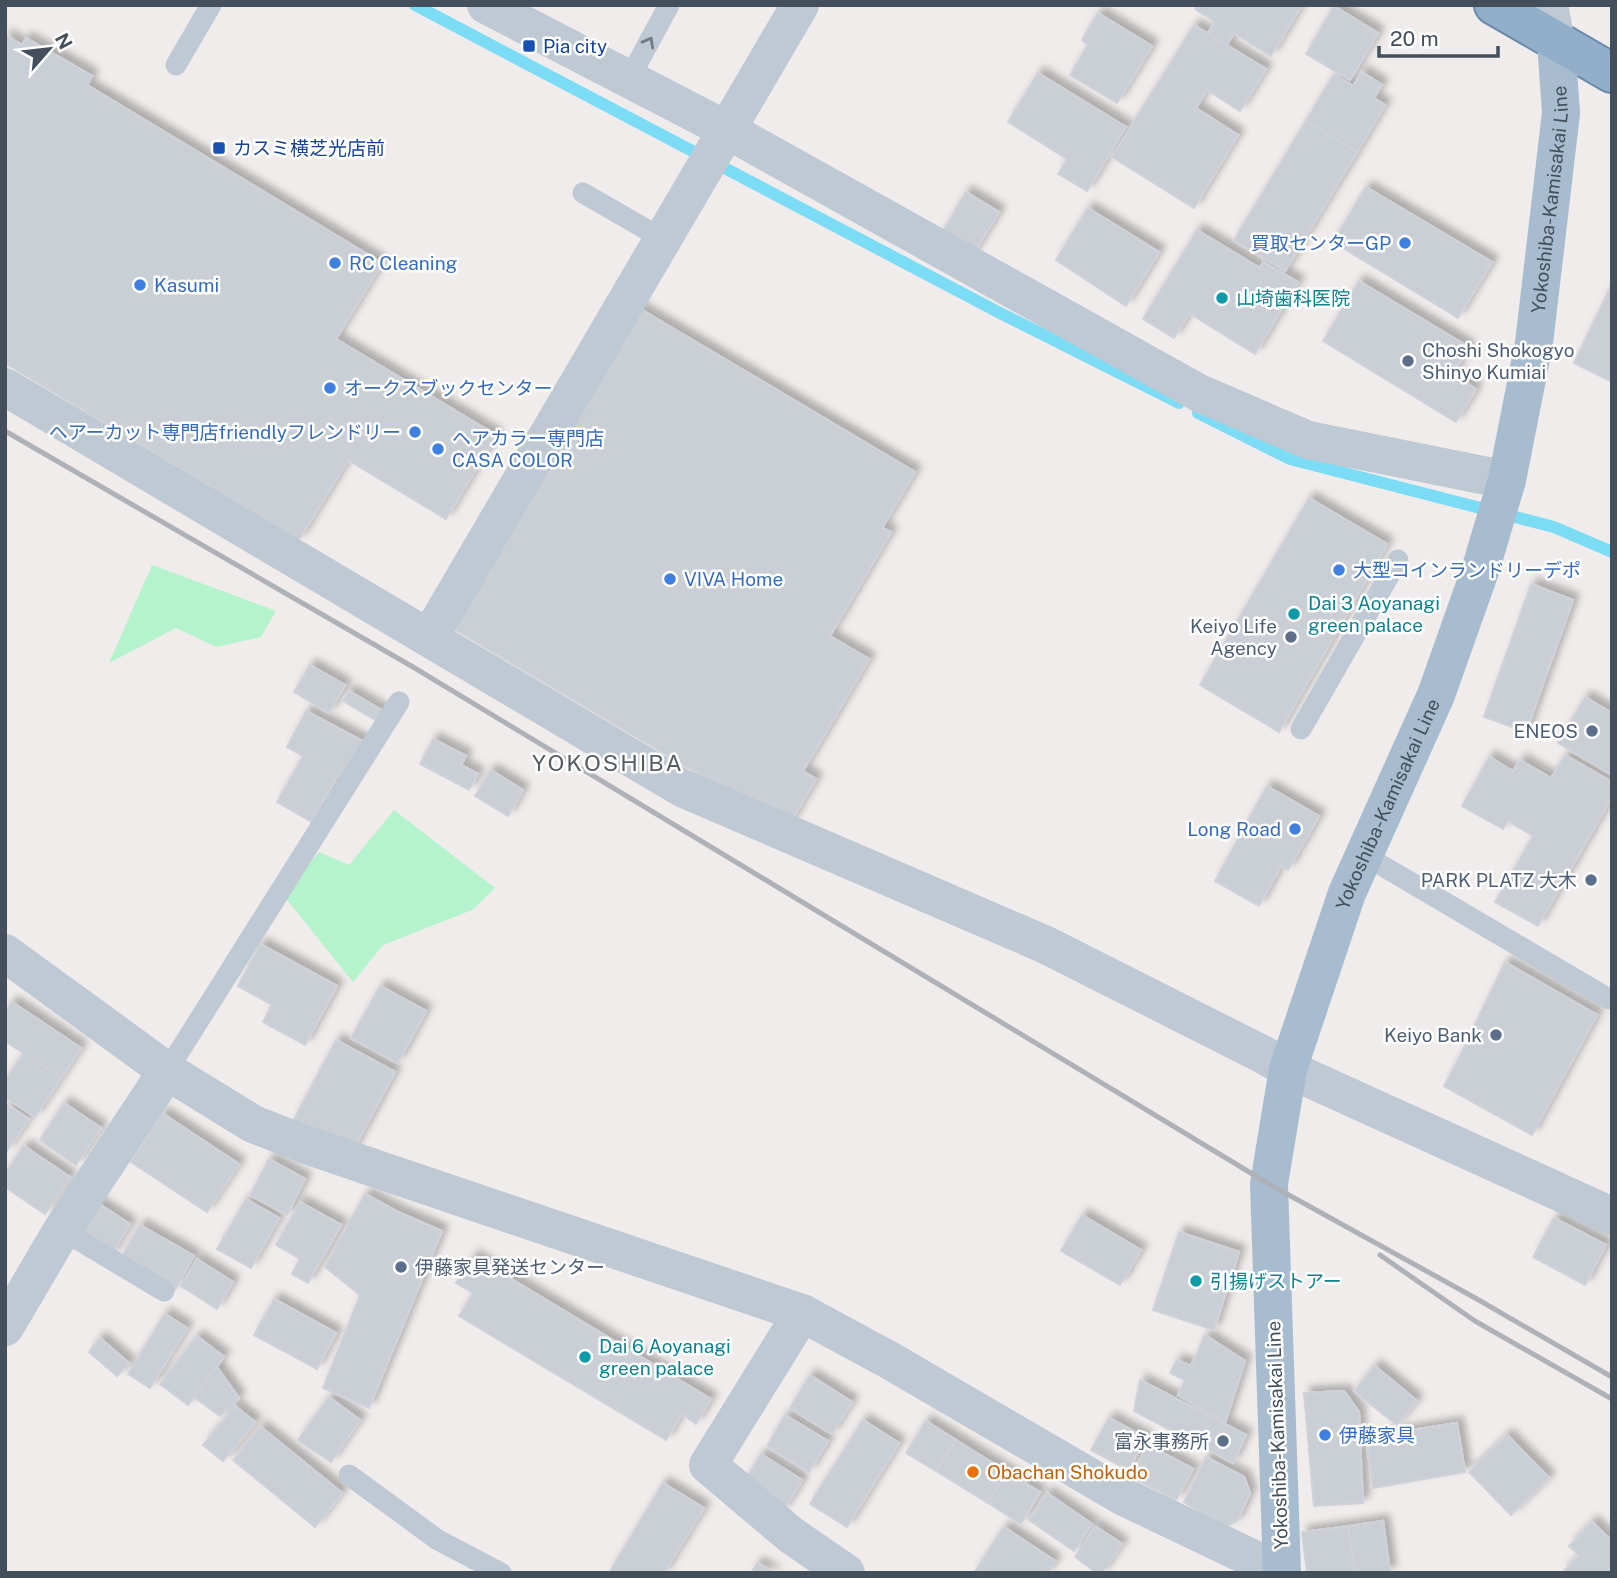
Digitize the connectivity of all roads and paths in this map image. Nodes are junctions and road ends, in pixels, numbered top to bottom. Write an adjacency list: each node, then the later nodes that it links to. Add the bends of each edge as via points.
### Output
1 (211, 5): 8 (lane)
2 (486, 5): 10 (street)
3 (669, 5): 10 (lane, one-way to 3)
4 (800, 5): 11 (street)
5 (1494, 5): 7 (highway)
6 (1549, 5): 7 (street)
7 (1556, 42): 9 (highway); 15 (main road, Yokoshiba-Kamisakai Line, via 1561,113 1534,343)
8 (176, 65)
9 (1612, 73)
10 (629, 79): 11 (street)
11 (725, 133): 13 (street); 15 (street, via 1199,393 1308,440)
12 (583, 193): 13 (lane)
13 (663, 239): 17 (street)
14 (5, 387): 17 (street)
15 (1507, 480): 20 (main road, Yokoshiba-Kamisakai Line, via 1436,695)
16 (1398, 560): 19 (lane)
17 (429, 638): 23 (street, via 682,788 1046,945)
18 (399, 702): 24 (lane)
19 (1301, 729)
20 (1364, 855): 22 (lane); 23 (main road, Yokoshiba-Kamisakai Line)
21 (5, 953): 24 (street)
22 (1609, 999)
23 (1288, 1069): 25 (street); 31 (main road, Yokoshiba-Kamisakai Line, via 1269,1184)
24 (167, 1071): 26 (street); 28 (street, via 253,1124 309,1146)
25 (1612, 1216)
26 (62, 1230): 27 (lane); 29 (street)
27 (164, 1291)
28 (802, 1313): 31 (street, via 1124,1497); 33 (street, via 708,1465 791,1535)
29 (5, 1327)
30 (349, 1475): 32 (lane, via 438,1540)
31 (1281, 1572)
32 (501, 1573)
33 (846, 1573)

